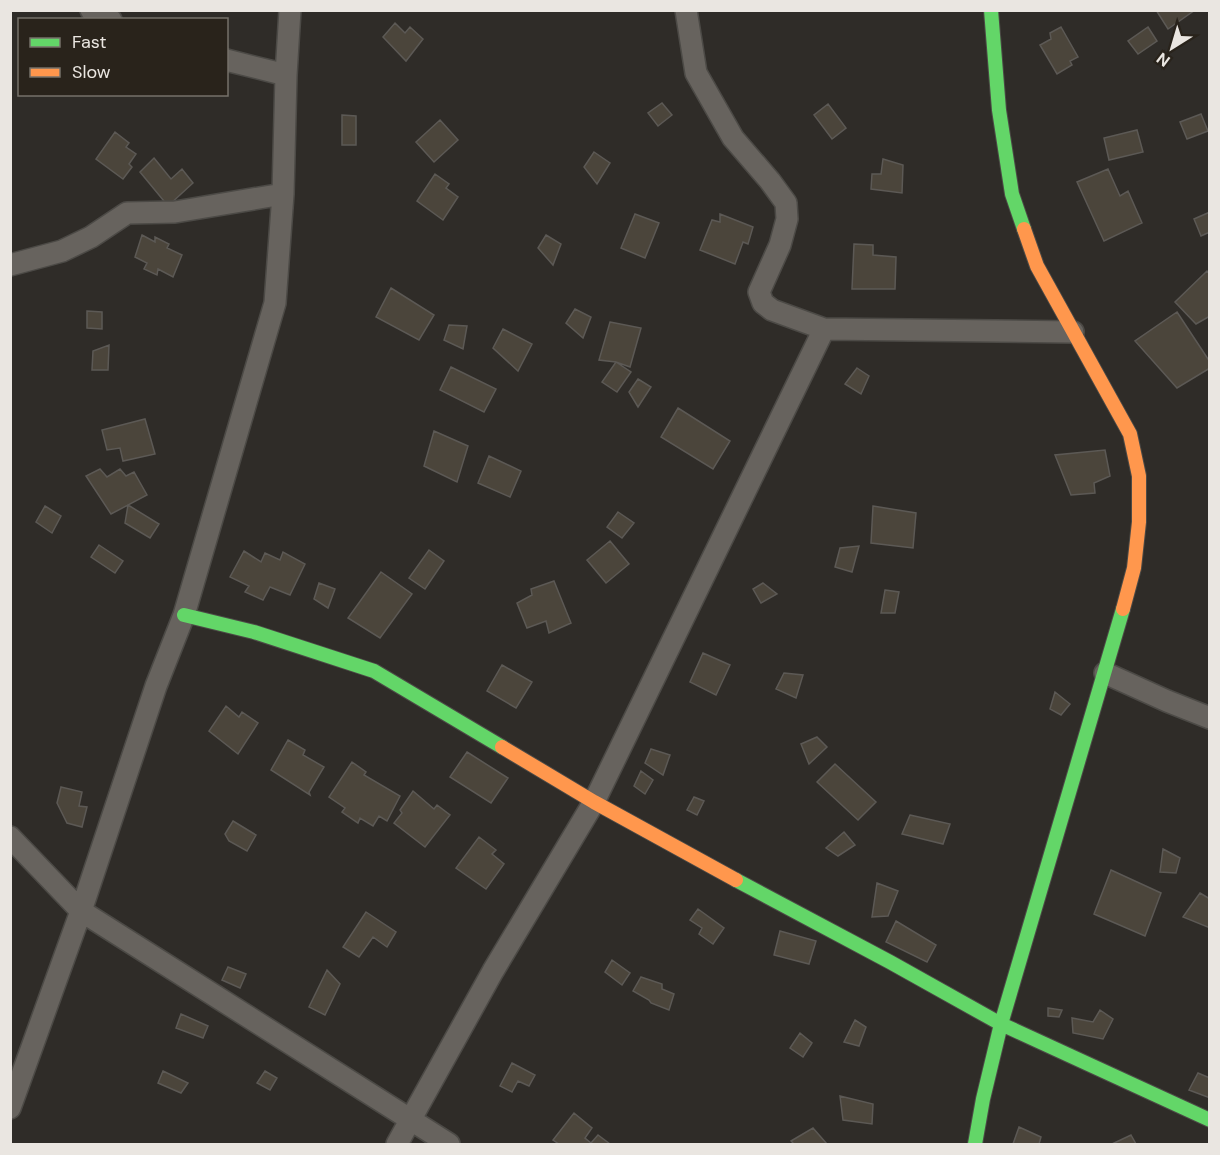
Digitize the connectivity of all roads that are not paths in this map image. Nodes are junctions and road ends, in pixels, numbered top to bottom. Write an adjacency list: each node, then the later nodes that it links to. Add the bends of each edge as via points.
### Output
1 (91, 10): 5 (street)
2 (290, 10): 7 (street)
3 (686, 10): 10 (street, via 696,73 733,138 786,203 787,219 780,245 759,292 763,303)
4 (991, 10): 11 (street, via 999,110 1012,194 1037,266)
5 (107, 18)
6 (228, 60): 7 (street)
7 (286, 75): 8 (street)
8 (282, 194): 9 (street, via 175,212 127,213 62,251); 12 (street, via 275,303)
9 (10, 265)
10 (824, 329): 11 (street); 15 (street)
11 (1072, 332): 13 (street, via 1130,434 1139,476 1134,568)
12 (184, 615): 15 (street, via 254,632 374,671); 17 (street, via 156,686)
13 (1105, 673): 14 (street); 18 (street)
14 (1209, 718)
15 (594, 802): 18 (street); 20 (street, via 493,971)
16 (10, 837): 17 (street)
17 (81, 911): 19 (street); 20 (street)
18 (1001, 1024): 21 (street); 24 (street)
19 (12, 1100)
20 (412, 1120): 22 (street); 23 (street)
21 (1209, 1120)
22 (397, 1144)
23 (449, 1144)
24 (975, 1144)

